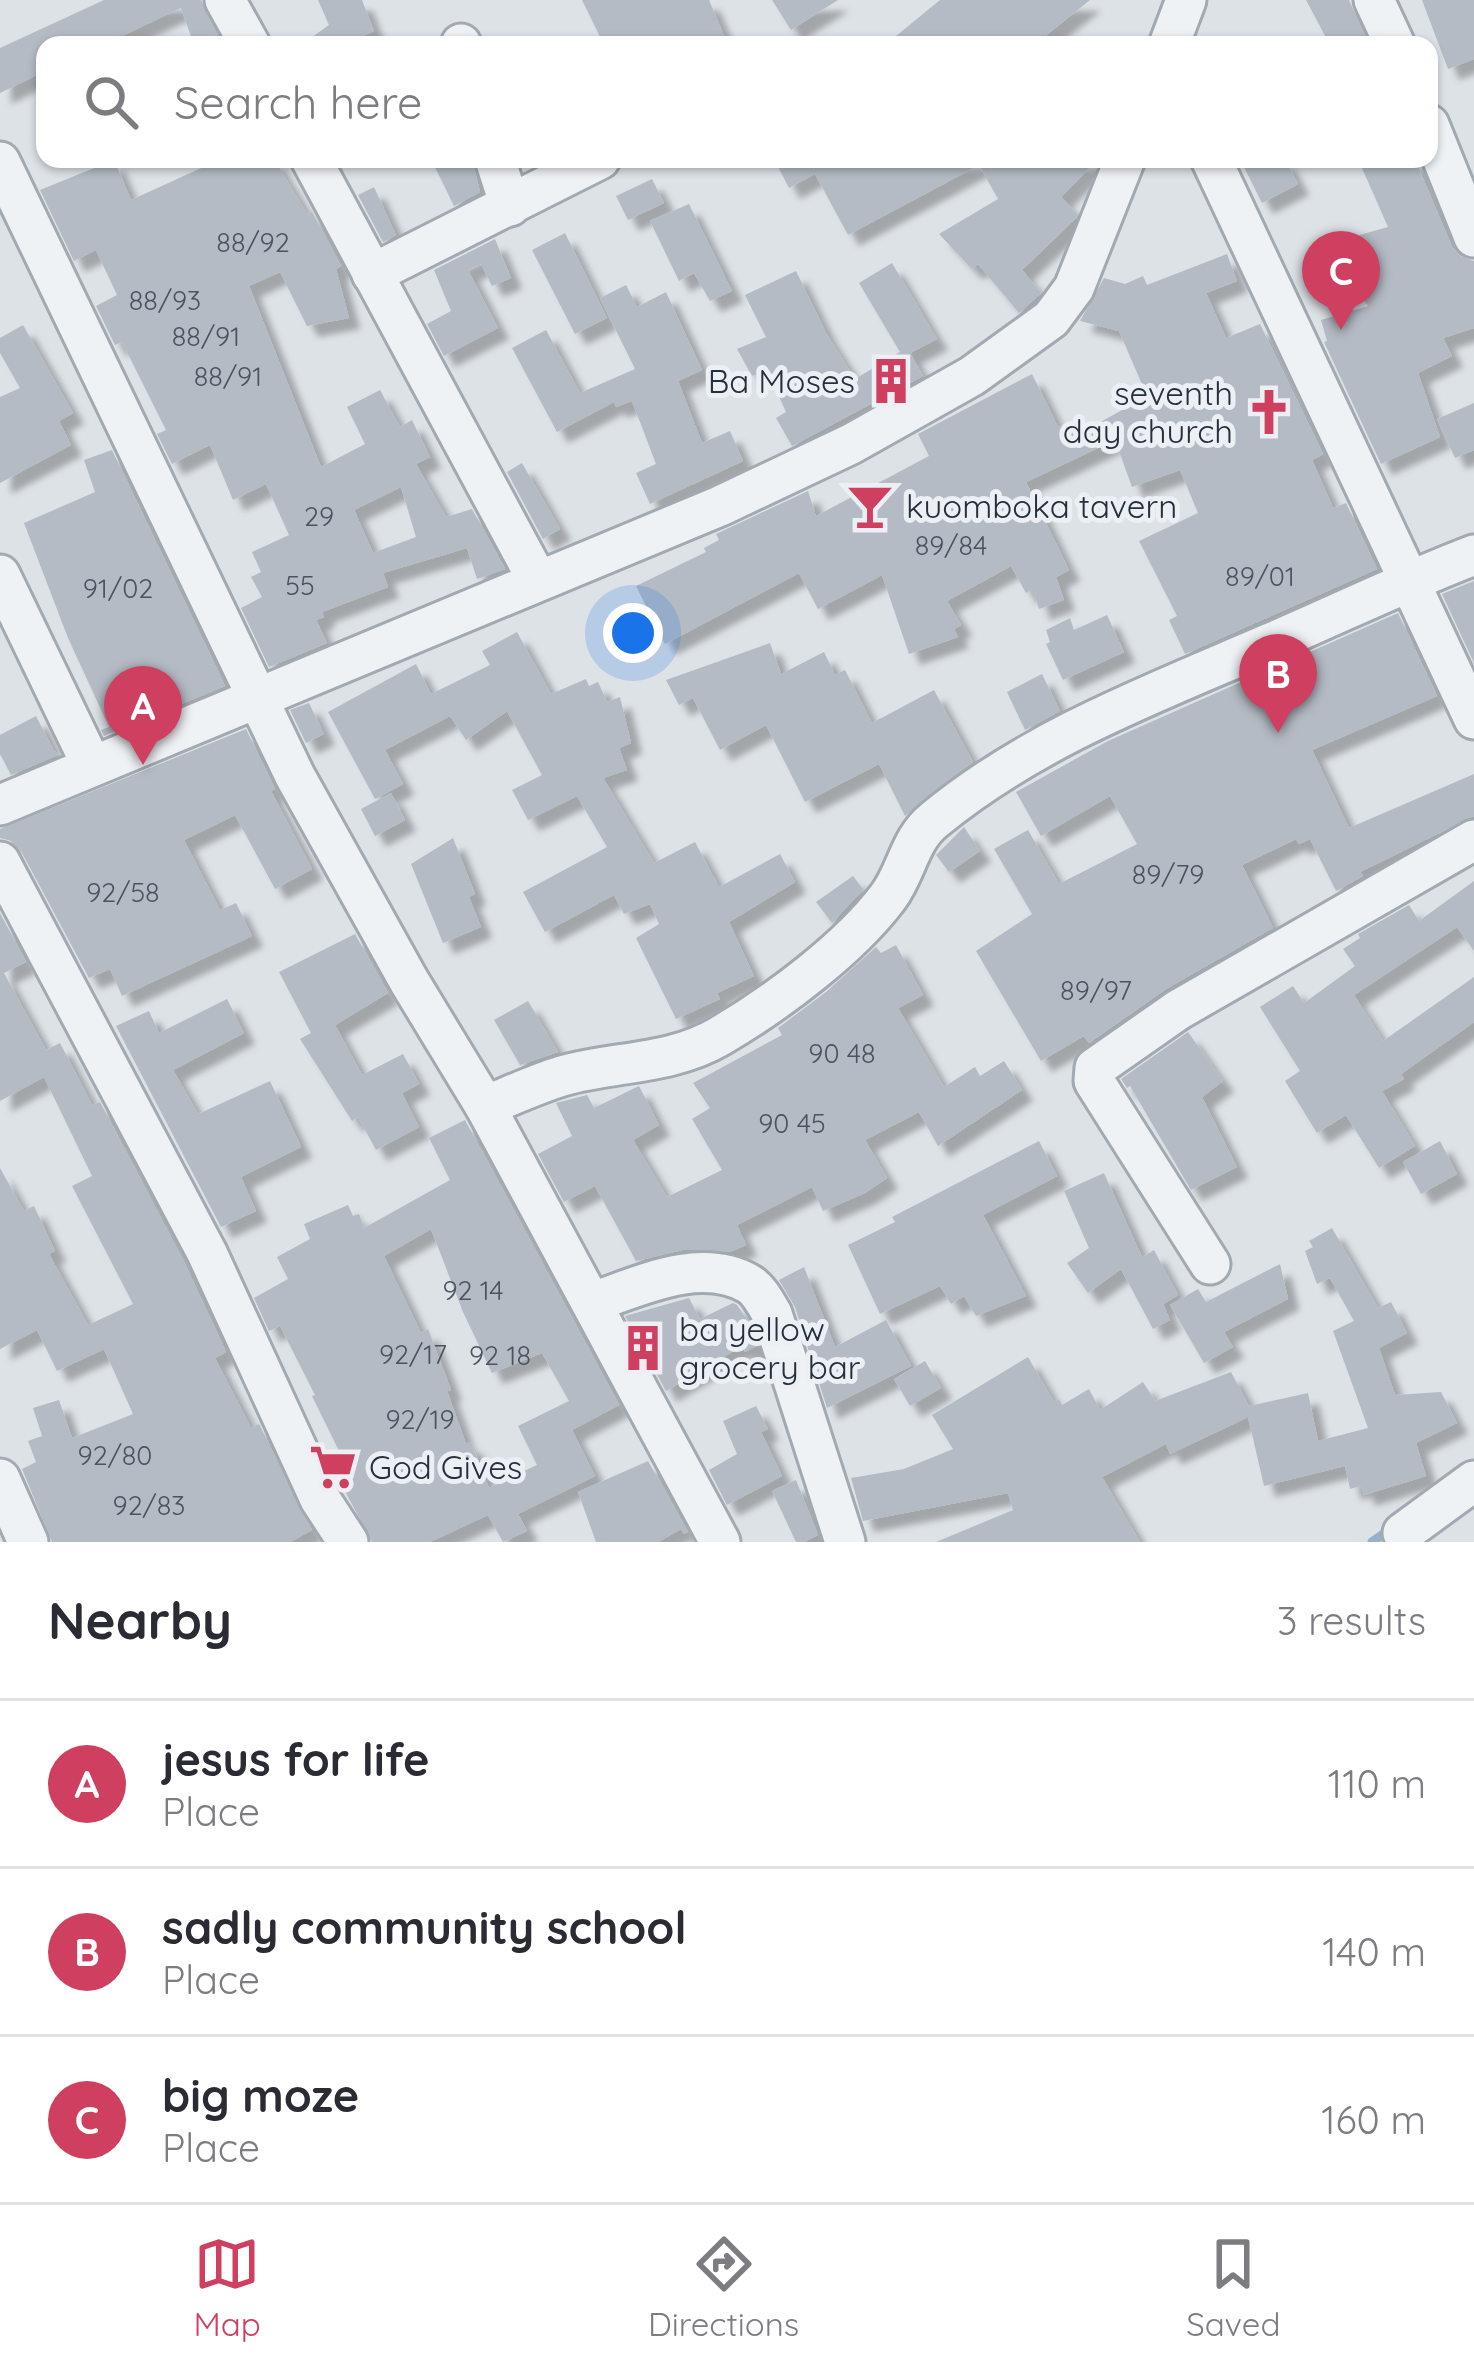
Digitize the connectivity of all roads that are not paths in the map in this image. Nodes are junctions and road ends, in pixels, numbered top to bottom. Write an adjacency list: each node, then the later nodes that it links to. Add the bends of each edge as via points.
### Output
1 (225, 0): 4 (street)
2 (1186, 0): 5 (street)
3 (1374, 0): 6 (street)
4 (245, 36)
5 (1172, 36)
6 (1391, 36)
7 (1438, 147): 15 (street)
8 (0, 162): 21 (street)
9 (316, 168): 16 (street)
10 (498, 168): 14 (street)
11 (583, 168): 14 (street)
12 (1121, 168): 20 (street, via 1074,288 1021,344 851,444)
13 (1215, 168): 19 (street)
14 (510, 206): 16 (street)
15 (1474, 237)
16 (372, 274): 20 (street)
17 (1474, 555): 19 (street)
18 (0, 575): 23 (street)
19 (1410, 580): 22 (street); 27 (street, via 1108,713 962,800 930,823 889,897 860,927 716,1039 563,1076)
20 (538, 581): 21 (street)
21 (259, 698): 23 (street); 27 (street, via 332,845)
22 (1474, 719)
23 (92, 766): 24 (street)
24 (0, 806)
25 (1474, 840): 28 (street, via 1178,1010 1095,1068 1094,1081)
26 (0, 862): 34 (street, via 207,1253 320,1499)
27 (485, 1106): 29 (street)
28 (1210, 1264)
29 (593, 1302): 35 (street); 36 (street, via 692,1272 754,1286 772,1314)
30 (0, 1480): 33 (street)
31 (1474, 1481): 32 (street)
32 (1403, 1533)
33 (28, 1542)
34 (348, 1542)
35 (720, 1542)
36 (845, 1542)

